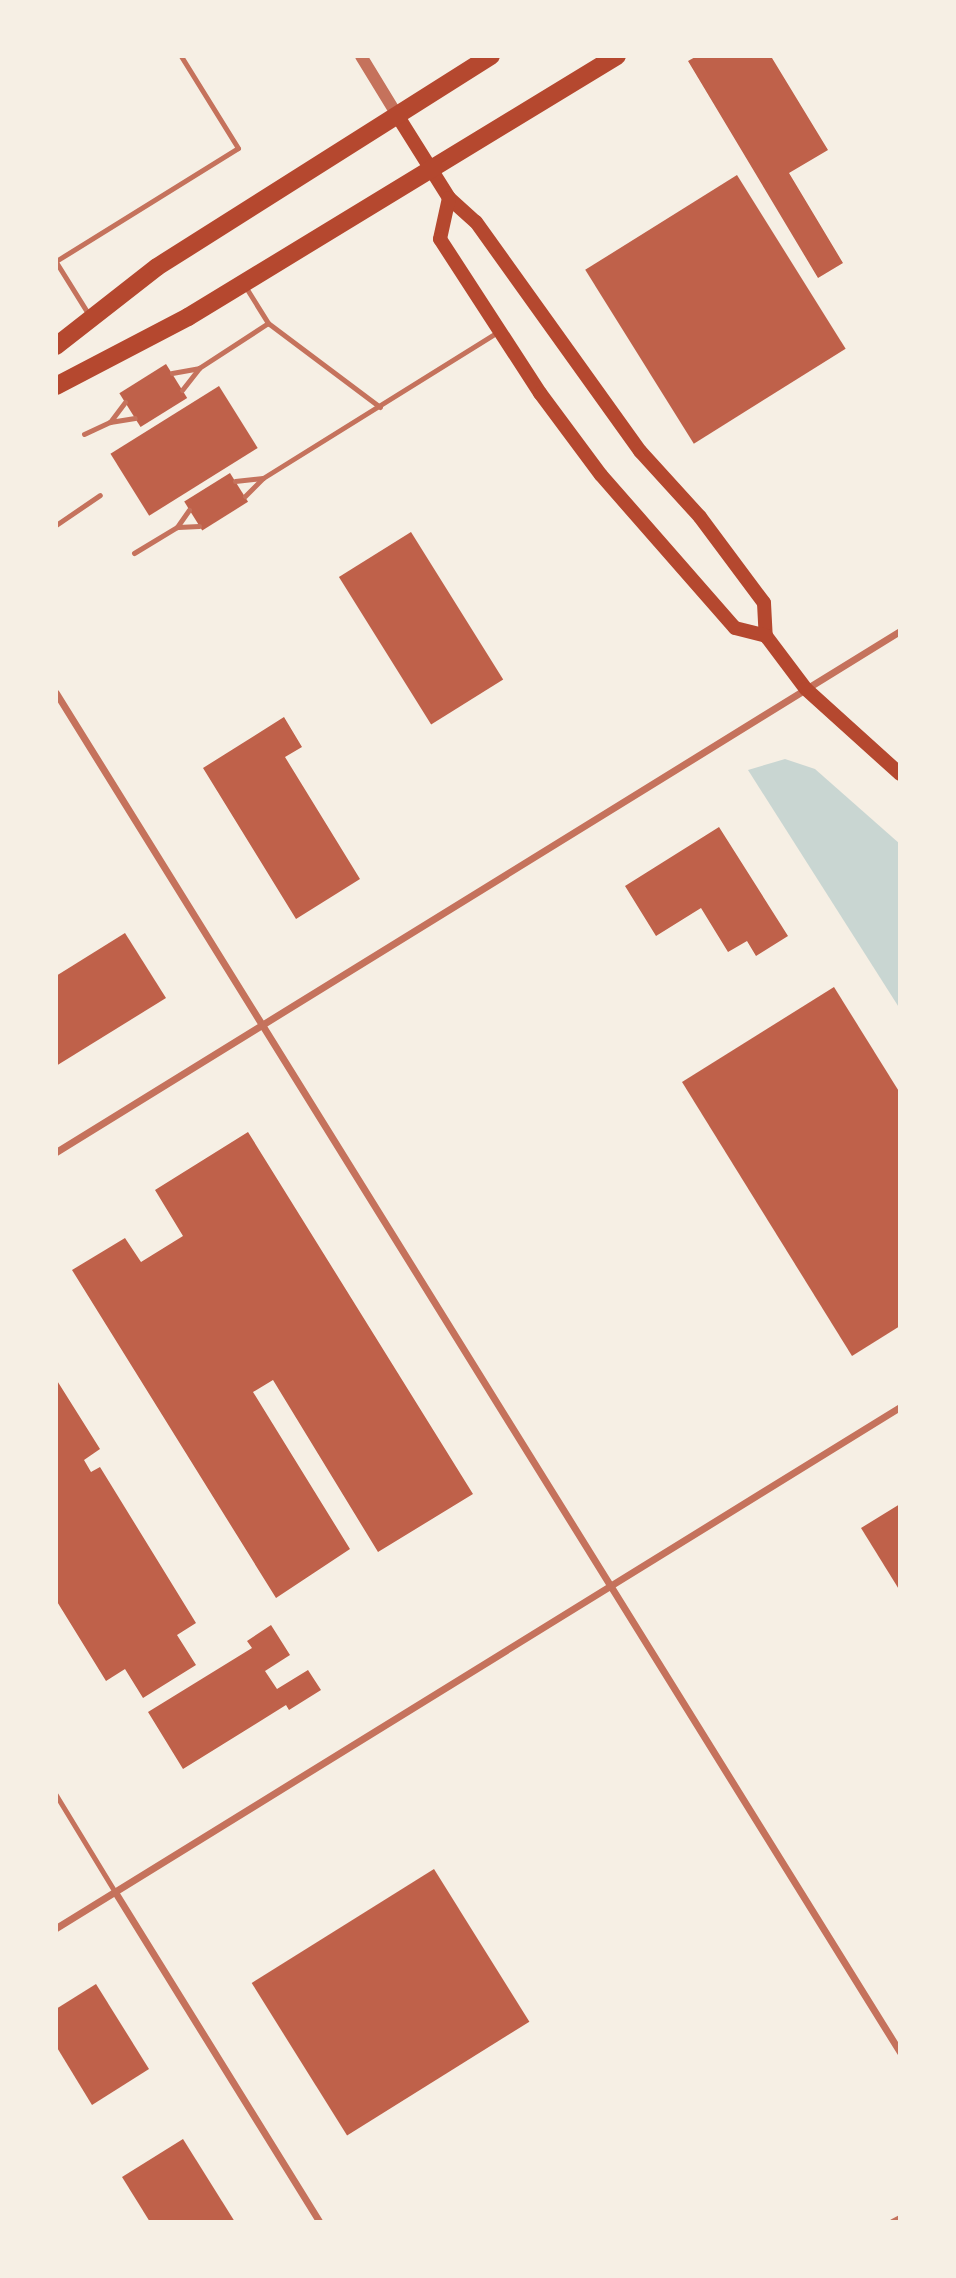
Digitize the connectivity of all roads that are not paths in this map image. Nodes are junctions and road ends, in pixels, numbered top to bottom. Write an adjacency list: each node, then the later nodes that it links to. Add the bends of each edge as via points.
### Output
1 (181, 56): 8 (lane, via 238,148)
2 (361, 56): 5 (street)
3 (491, 56): 5 (main road)
4 (617, 56): 6 (main road)
5 (397, 115): 6 (main road); 10 (main road, via 157,267)
6 (433, 171): 7 (main road); 9 (main road)
7 (449, 198): 12 (main road, via 440,239); 33 (main road, via 476,222 640,451 700,517 764,603)
8 (56, 261): 10 (lane)
9 (244, 283): 11 (lane); 16 (main road)
10 (90, 318): 13 (main road)
11 (268, 323): 14 (lane); 19 (lane)
12 (499, 331): 19 (lane); 33 (main road, via 601,475 734,628)
13 (56, 346)
14 (199, 368): 15 (lane); 17 (lane)
15 (172, 373)
16 (56, 386)
17 (182, 390)
18 (125, 402): 21 (lane)
19 (380, 407): 23 (lane)
20 (135, 418): 21 (lane)
21 (110, 422): 22 (lane)
22 (85, 434)
23 (263, 478): 24 (lane); 26 (lane)
24 (235, 481)
25 (100, 495): 28 (lane)
26 (245, 496)
27 (189, 510): 30 (lane)
28 (56, 525)
29 (199, 526): 30 (lane)
30 (177, 527): 31 (lane)
31 (134, 553)
32 (900, 631): 34 (street)
33 (766, 636): 34 (main road)
34 (806, 689): 36 (main road); 37 (street)
35 (56, 693): 37 (street)
36 (900, 774)
37 (264, 1027): 38 (street); 40 (street)
38 (56, 1152)
39 (900, 1406): 40 (street)
40 (611, 1586): 42 (street); 44 (street)
41 (56, 1795): 42 (lane)
42 (115, 1892): 43 (street); 46 (street)
43 (56, 1928)
44 (900, 2052)
45 (900, 2218): 47 (street)
46 (320, 2222)
47 (892, 2222)

